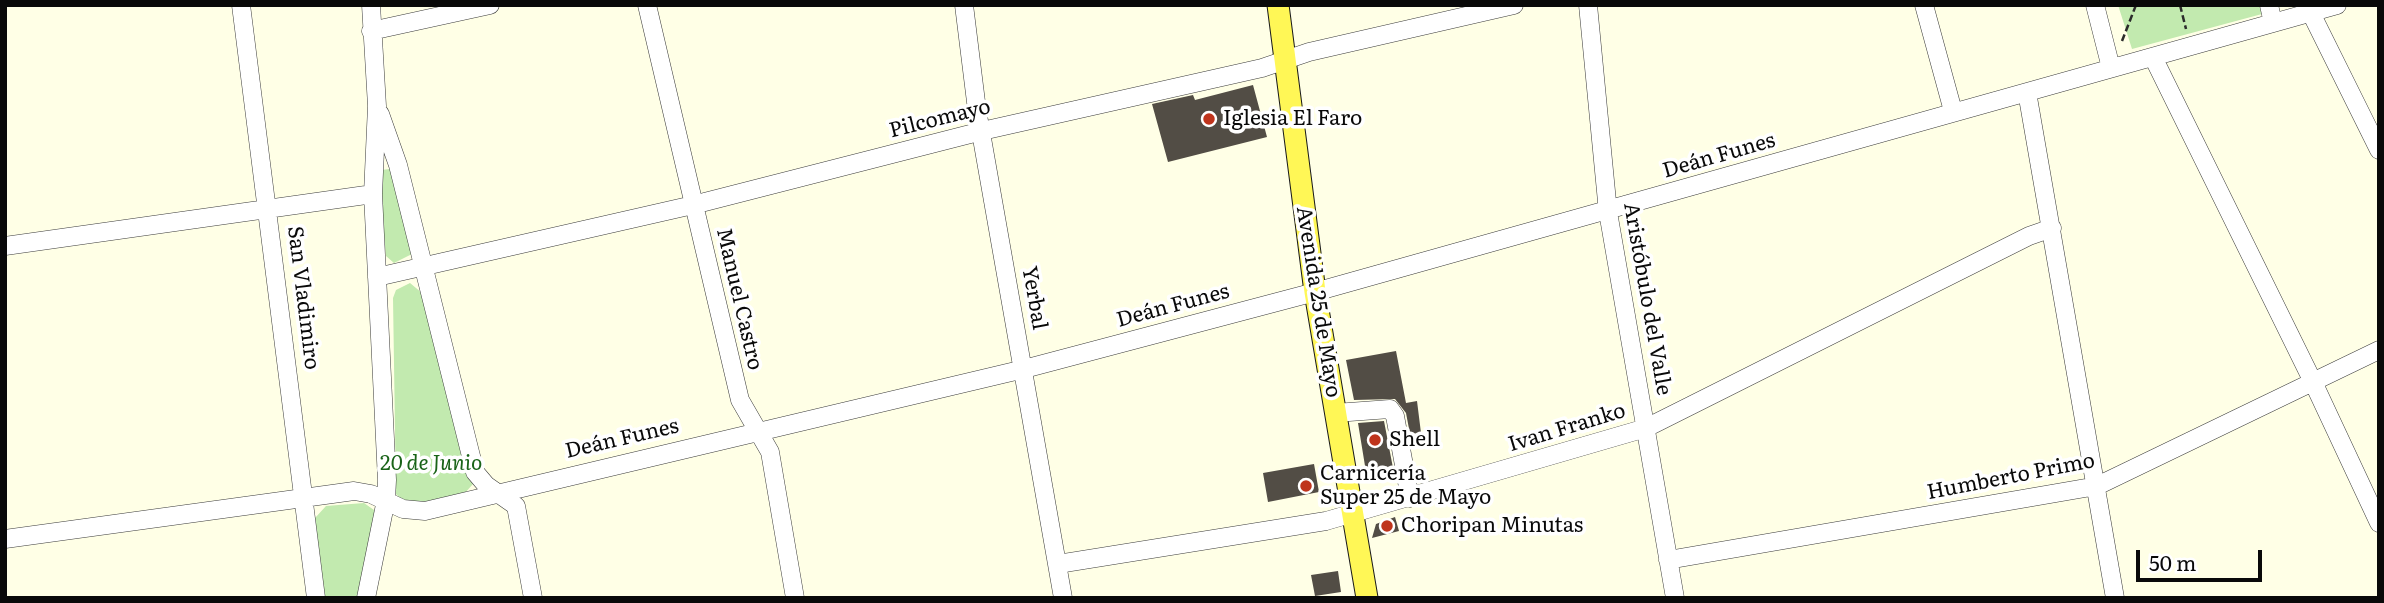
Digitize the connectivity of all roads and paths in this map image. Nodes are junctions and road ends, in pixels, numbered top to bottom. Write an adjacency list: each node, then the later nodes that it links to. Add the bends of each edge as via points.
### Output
1 (241, 5): 29 (street, San Vladimiro)
2 (371, 5): 17 (street)
3 (490, 5): 17 (street)
4 (647, 5): 28 (street, Manuel Castro)
5 (964, 5): 25 (street, Yerbal)
6 (1278, 5): 20 (main road, Avenida 25 de Mayo)
7 (1514, 5): 20 (street, Pilcomayo)
8 (1588, 5): 30 (street, Aristóbulo del Valle)
9 (1924, 5): 24 (street)
10 (2095, 5): 21 (street)
11 (2136, 5): 21 (path)
12 (2180, 5): 18 (path)
13 (2269, 5): 16 (street)
14 (2337, 5): 15 (street, Deán Funes)
15 (2311, 13): 16 (street, Deán Funes); 26 (street)
16 (2273, 23): 18 (street, Deán Funes)
17 (371, 31): 23 (street)
18 (2192, 47): 19 (street, Deán Funes)
19 (2153, 57): 21 (street, Deán Funes); 38 (street)
20 (1283, 60): 25 (street, Pilcomayo); 35 (main road, Avenida 25 de Mayo)
21 (2111, 68): 22 (street, Deán Funes)
22 (2027, 92): 24 (street, Deán Funes); 31 (street)
23 (377, 106): 27 (street); 33 (street, via 398,165)
24 (1953, 111): 30 (street, Deán Funes)
25 (982, 131): 28 (street, Pilcomayo); 37 (street, Yerbal)
26 (2379, 150)
27 (373, 194): 29 (street); 34 (street)
28 (693, 205): 33 (street, Pilcomayo); 41 (street, Manuel Castro, via 740,400)
29 (268, 209): 32 (street); 44 (street, San Vladimiro)
30 (1608, 212): 35 (street, Deán Funes); 40 (street, Aristóbulo del Valle)
31 (2052, 228): 40 (street, Ivan Franko); 42 (street)
32 (5, 246)
33 (423, 266): 34 (street, Pilcomayo); 43 (street, via 475,472)
34 (377, 277): 46 (street)
35 (1315, 292): 37 (street, Deán Funes); 39 (main road, Avenida 25 de Mayo)
36 (2379, 350): 38 (street, Humberto Primo)
37 (1024, 369): 41 (street, Deán Funes); 51 (street, Yerbal)
38 (2314, 384): 42 (street, Humberto Primo); 48 (street)
39 (1335, 413): 45 (street, via 1390,409); 47 (main road, Avenida 25 de Mayo)
40 (1646, 428): 45 (street, Ivan Franko); 50 (street, Aristóbulo del Valle)
41 (757, 431): 43 (street, Deán Funes); 55 (street, Manuel Castro, via 770,452)
42 (2097, 486): 50 (street, Humberto Primo); 59 (street)
43 (496, 493): 46 (street, Deán Funes, via 425,511 403,509); 54 (street, via 510,500 519,514)
44 (305, 496): 46 (street, Deán Funes, via 355,491); 49 (street, Deán Funes); 52 (street, San Vladimiro)
45 (1410, 498): 47 (street, Ivan Franko)
46 (386, 500): 53 (street)
47 (1352, 514): 51 (street, Ivan Franko); 57 (main road, Avenida 25 de Mayo)
48 (2379, 523)
49 (5, 539)
50 (1668, 560): 58 (street, Aristóbulo del Valle)
51 (1058, 564): 56 (street, Yerbal)
52 (316, 598)
53 (366, 598)
54 (533, 598)
55 (795, 598)
56 (1063, 598)
57 (1367, 598)
58 (1675, 598)
59 (2115, 598)

